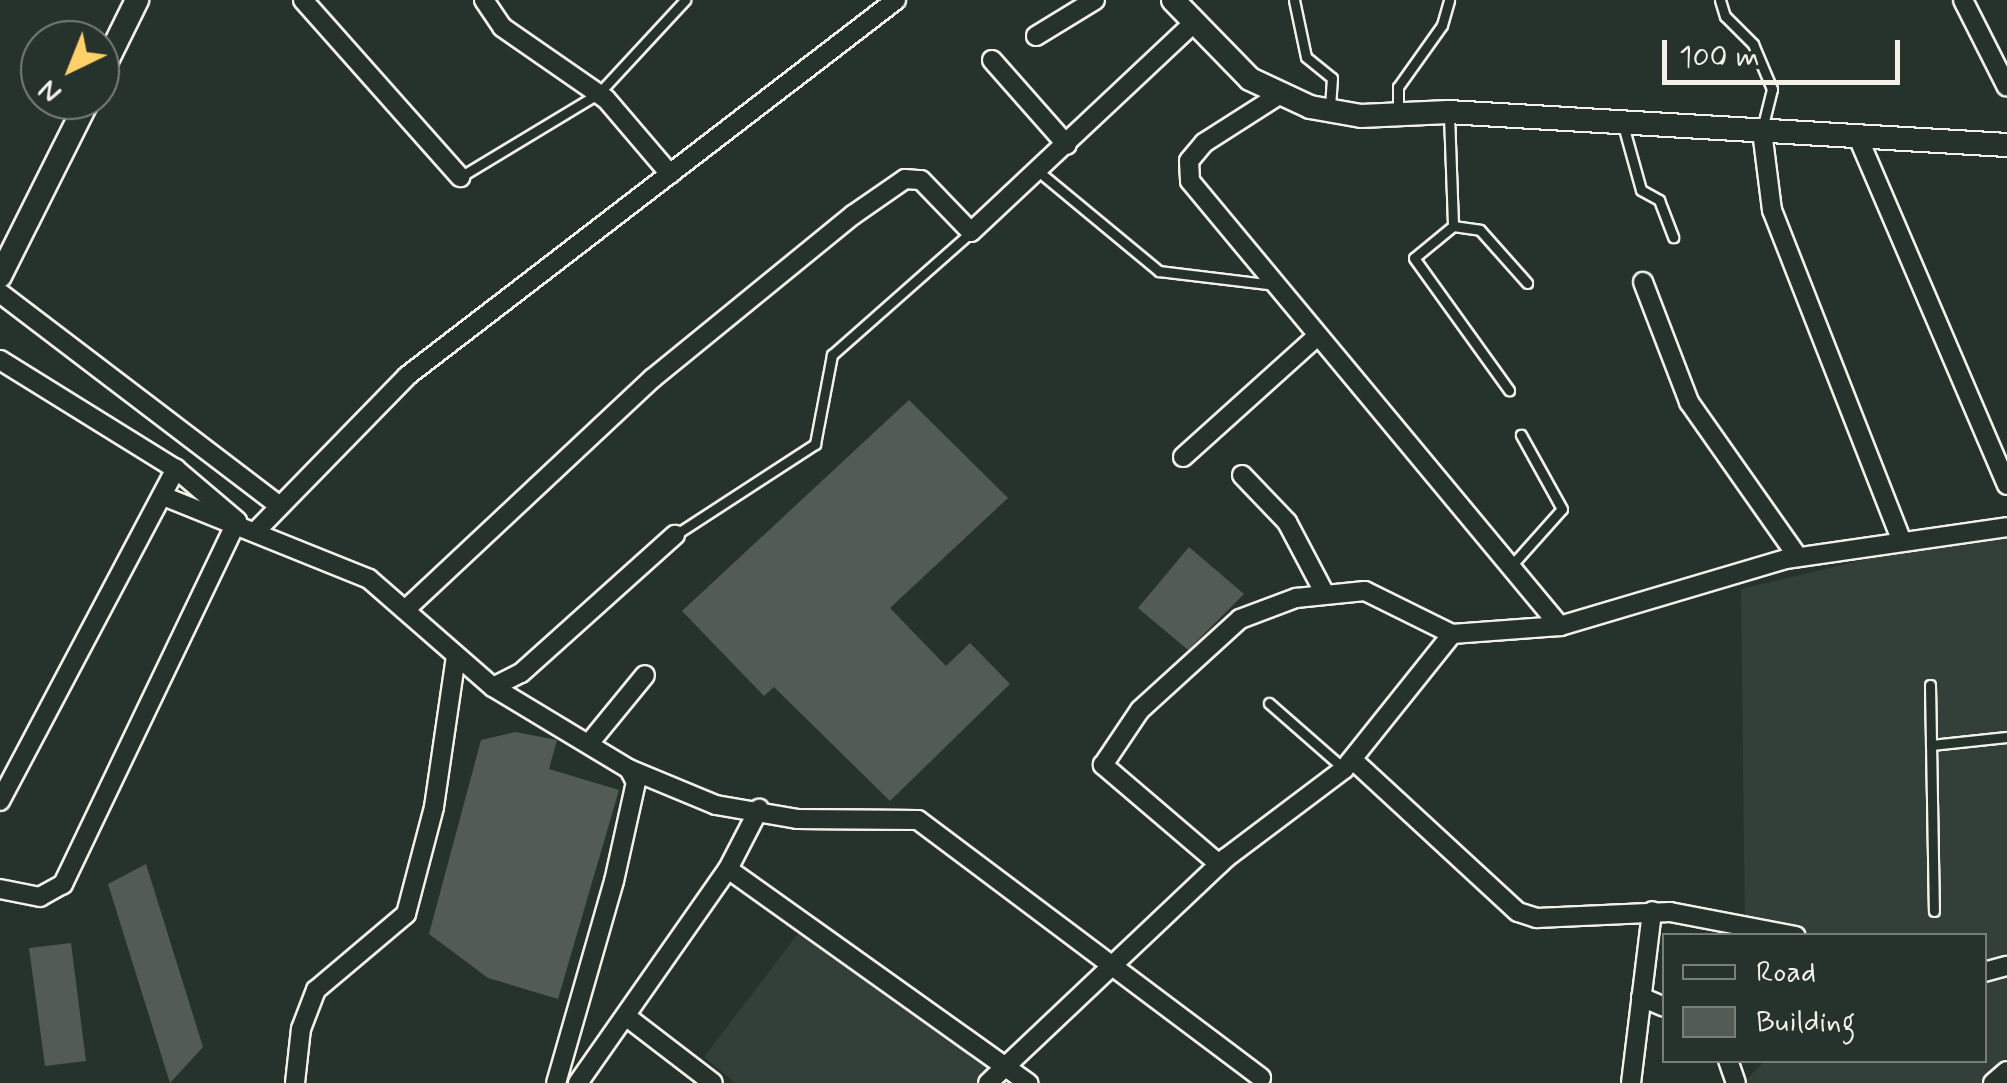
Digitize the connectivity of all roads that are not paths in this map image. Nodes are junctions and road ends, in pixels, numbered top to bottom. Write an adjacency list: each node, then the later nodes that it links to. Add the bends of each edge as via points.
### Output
1 (138, 0): 13 (main road)
2 (303, 0): 30 (street)
3 (484, 0): 17 (street, via 502,27)
4 (685, 0): 17 (lane)
5 (896, 0): 29 (street)
6 (1095, 0): 14 (street)
7 (1173, 0): 12 (main road)
8 (1294, 0): 19 (lane, via 1306,57 1332,78)
9 (1448, 0): 21 (lane, via 1442,25 1398,87)
10 (1720, 0): 24 (lane, via 1725,16 1753,44 1772,89)
11 (1964, 0): 16 (street)
12 (1194, 22): 18 (main road, via 1250,79); 26 (street)
13 (120, 36)
14 (1036, 36)
15 (992, 60): 26 (street)
16 (2007, 86)
17 (599, 93): 29 (street); 30 (lane)
18 (1279, 94): 19 (main road); 36 (street, via 1188,161 1190,181)
19 (1330, 110): 21 (main road)
20 (1448, 112): 21 (main road); 23 (main road); 31 (lane)
21 (1398, 114)
22 (78, 120): 34 (main road)
23 (1622, 124): 24 (main road); 33 (lane, via 1641,190 1659,200)
24 (1762, 132): 25 (main road); 53 (street, via 1772,210)
25 (1860, 142): 27 (main road); 46 (street)
26 (1068, 145): 28 (street)
27 (2007, 145)
28 (1038, 171): 32 (street); 36 (lane, via 1158,271)
29 (670, 174): 48 (street, via 407,376)
30 (460, 177)
31 (1453, 226): 37 (lane, via 1480,230); 41 (lane, via 1414,258)
32 (970, 232): 52 (lane, via 832,356 815,444); 57 (street, via 922,180 905,179 653,378)
33 (1673, 237)
34 (0, 276)
35 (1643, 282): 54 (street, via 1689,402)
36 (1268, 284): 39 (street)
37 (1527, 284)
38 (0, 293): 48 (street)
39 (1314, 339): 43 (street); 55 (street)
40 (0, 360): 44 (street)
41 (1509, 390)
42 (1521, 435): 55 (lane, via 1562,509)
43 (1183, 457)
44 (176, 468): 47 (street); 49 (street)
45 (1242, 474): 56 (street, via 1286,522)
46 (2007, 485)
47 (162, 496): 49 (street); 70 (street)
48 (276, 503): 51 (street)
49 (237, 521): 51 (street); 74 (street, via 64,884 40,898)
50 (2007, 526): 53 (street)
51 (256, 531): 57 (street, via 368,579)
52 (674, 535): 63 (street, via 521,673)
53 (1900, 536): 54 (street)
54 (1798, 556): 58 (street)
55 (1509, 567): 58 (street)
56 (1325, 594): 59 (street, via 1386,598); 72 (street, via 1240,619 1140,710 1104,765)
57 (405, 610): 60 (street)
58 (1560, 626): 59 (street)
59 (1452, 634): 68 (street)
60 (456, 657): 63 (street); 85 (street, via 427,843 406,914 316,990 301,1029)
61 (645, 675): 66 (street)
62 (1930, 684): 67 (lane)
63 (493, 687): 66 (street)
64 (1269, 703): 68 (lane)
65 (2007, 738): 67 (lane)
66 (591, 741): 69 (street)
67 (1931, 745): 76 (lane)
68 (1349, 764): 72 (street); 75 (street, via 1518,912 1537,918)
69 (628, 769): 71 (street, via 691,798); 86 (street, via 636,782 614,881)
70 (0, 801)
71 (759, 809): 73 (street); 78 (street, via 797,819 918,820)
72 (1220, 864): 78 (street)
73 (728, 869): 81 (street); 82 (street)
74 (0, 888)
75 (1652, 911): 77 (street); 79 (street)
76 (1934, 911)
77 (1779, 933)
78 (1114, 962): 82 (street); 84 (street)
79 (1641, 998): 80 (street); 91 (street)
80 (1662, 1005)
81 (627, 1018): 87 (street); 88 (street)
82 (1006, 1066): 89 (street); 90 (street)
83 (2007, 1071): 92 (street)
84 (1261, 1078)
85 (295, 1083)
86 (556, 1083)
87 (578, 1083)
88 (714, 1083)
89 (988, 1083)
90 (1028, 1083)
91 (1631, 1083)
92 (1993, 1083)

